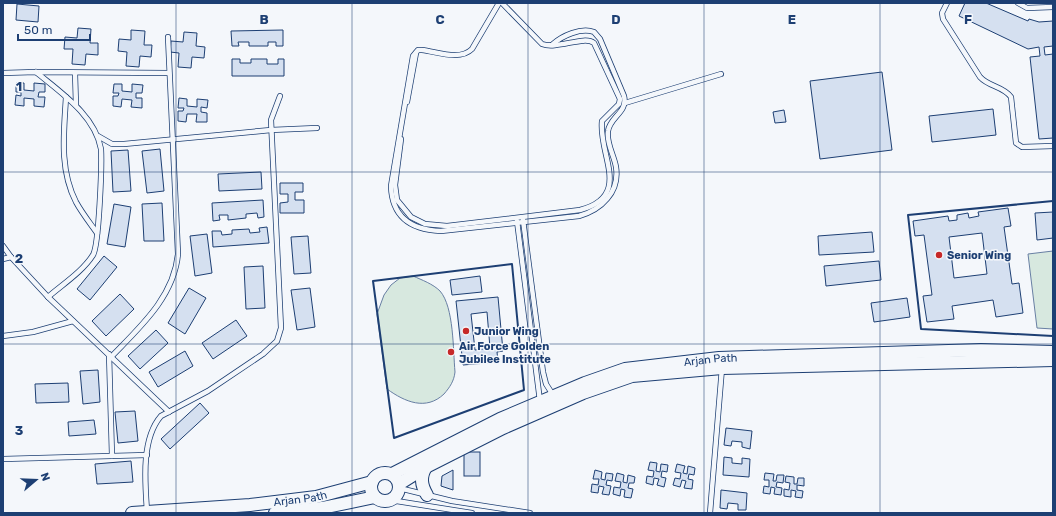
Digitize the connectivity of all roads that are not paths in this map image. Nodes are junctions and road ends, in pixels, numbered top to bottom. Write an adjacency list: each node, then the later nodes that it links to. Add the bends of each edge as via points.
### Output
1 (500, 3): 6 (lane, via 542,44); 22 (lane, via 468,53 457,55 422,50 416,53 395,190 399,204 411,217 432,226)
2 (947, 3): 20 (lane, via 942,13 943,19 980,77 985,83 1004,90 1011,96 1016,143 1022,147)
3 (1018, 3): 4 (lane, via 1027,8)
4 (1053, 7)
5 (168, 38): 10 (lane)
6 (553, 44): 14 (lane, via 560,38 586,30 594,32 600,39); 21 (lane, via 563,45 584,39 591,40 619,96 619,104 604,118 602,124 610,179 606,194 594,205 580,210)
7 (36, 72): 8 (lane); 9 (lane); 13 (lane)
8 (3, 73)
9 (75, 73): 10 (lane); 15 (lane)
10 (169, 74): 19 (lane)
11 (721, 74): 14 (lane)
12 (280, 96): 17 (lane, via 272,115)
13 (66, 97): 15 (lane); 23 (lane, via 63,141 65,170 76,201)
14 (625, 103): 21 (lane, via 608,132 617,173 612,192 603,205 593,212 579,216)
15 (76, 105): 18 (lane)
16 (317, 128): 17 (lane)
17 (271, 130): 19 (lane); 36 (lane, via 280,336 263,354 226,380)
18 (98, 136): 19 (lane, via 112,144); 23 (lane, via 101,154)
19 (172, 140): 31 (lane, via 177,267 155,310)
20 (1053, 146)
21 (523, 219): 22 (lane); 34 (lane, via 544,378)
22 (517, 220): 35 (lane)
23 (97, 233): 27 (lane, via 94,254)
24 (3, 246): 25 (lane)
25 (11, 257): 26 (lane); 27 (lane)
26 (3, 258)
27 (48, 297): 28 (lane)
28 (72, 321): 29 (lane, via 33,332); 31 (lane)
29 (3, 336)
30 (1053, 352): 34 (main road, Arjan Path, via 982,350 719,358 625,369 606,374)
31 (110, 355): 36 (lane); 38 (lane)
32 (1053, 360): 33 (main road, Arjan Path)
33 (722, 368): 40 (main road, Arjan Path, via 620,379 503,428); 52 (lane)
34 (554, 396): 35 (main road, Arjan Path)
35 (540, 401): 42 (main road, Arjan Path, via 500,419)
36 (169, 412): 37 (lane, via 161,416 152,430)
37 (147, 455): 38 (lane); 47 (lane)
38 (112, 456): 39 (lane)
39 (3, 459)
40 (426, 467): 42 (main road, Arjan Path); 43 (main road, via 421,480)
41 (372, 482): 42 (main road, via 380,473); 44 (main road, via 371,490); 46 (main road, Arjan Path, via 327,495)
42 (397, 482): 43 (lane); 45 (main road, via 396,495)
43 (427, 495): 51 (lane, via 452,502)
44 (375, 497): 45 (main road); 49 (main road, Arjan Path, via 322,508)
45 (390, 500): 50 (lane)
46 (249, 509): 47 (main road, Arjan Path)
47 (147, 512): 48 (main road, Arjan Path)
48 (132, 513)
49 (276, 513)
50 (472, 513)
51 (530, 513)
52 (710, 513)

